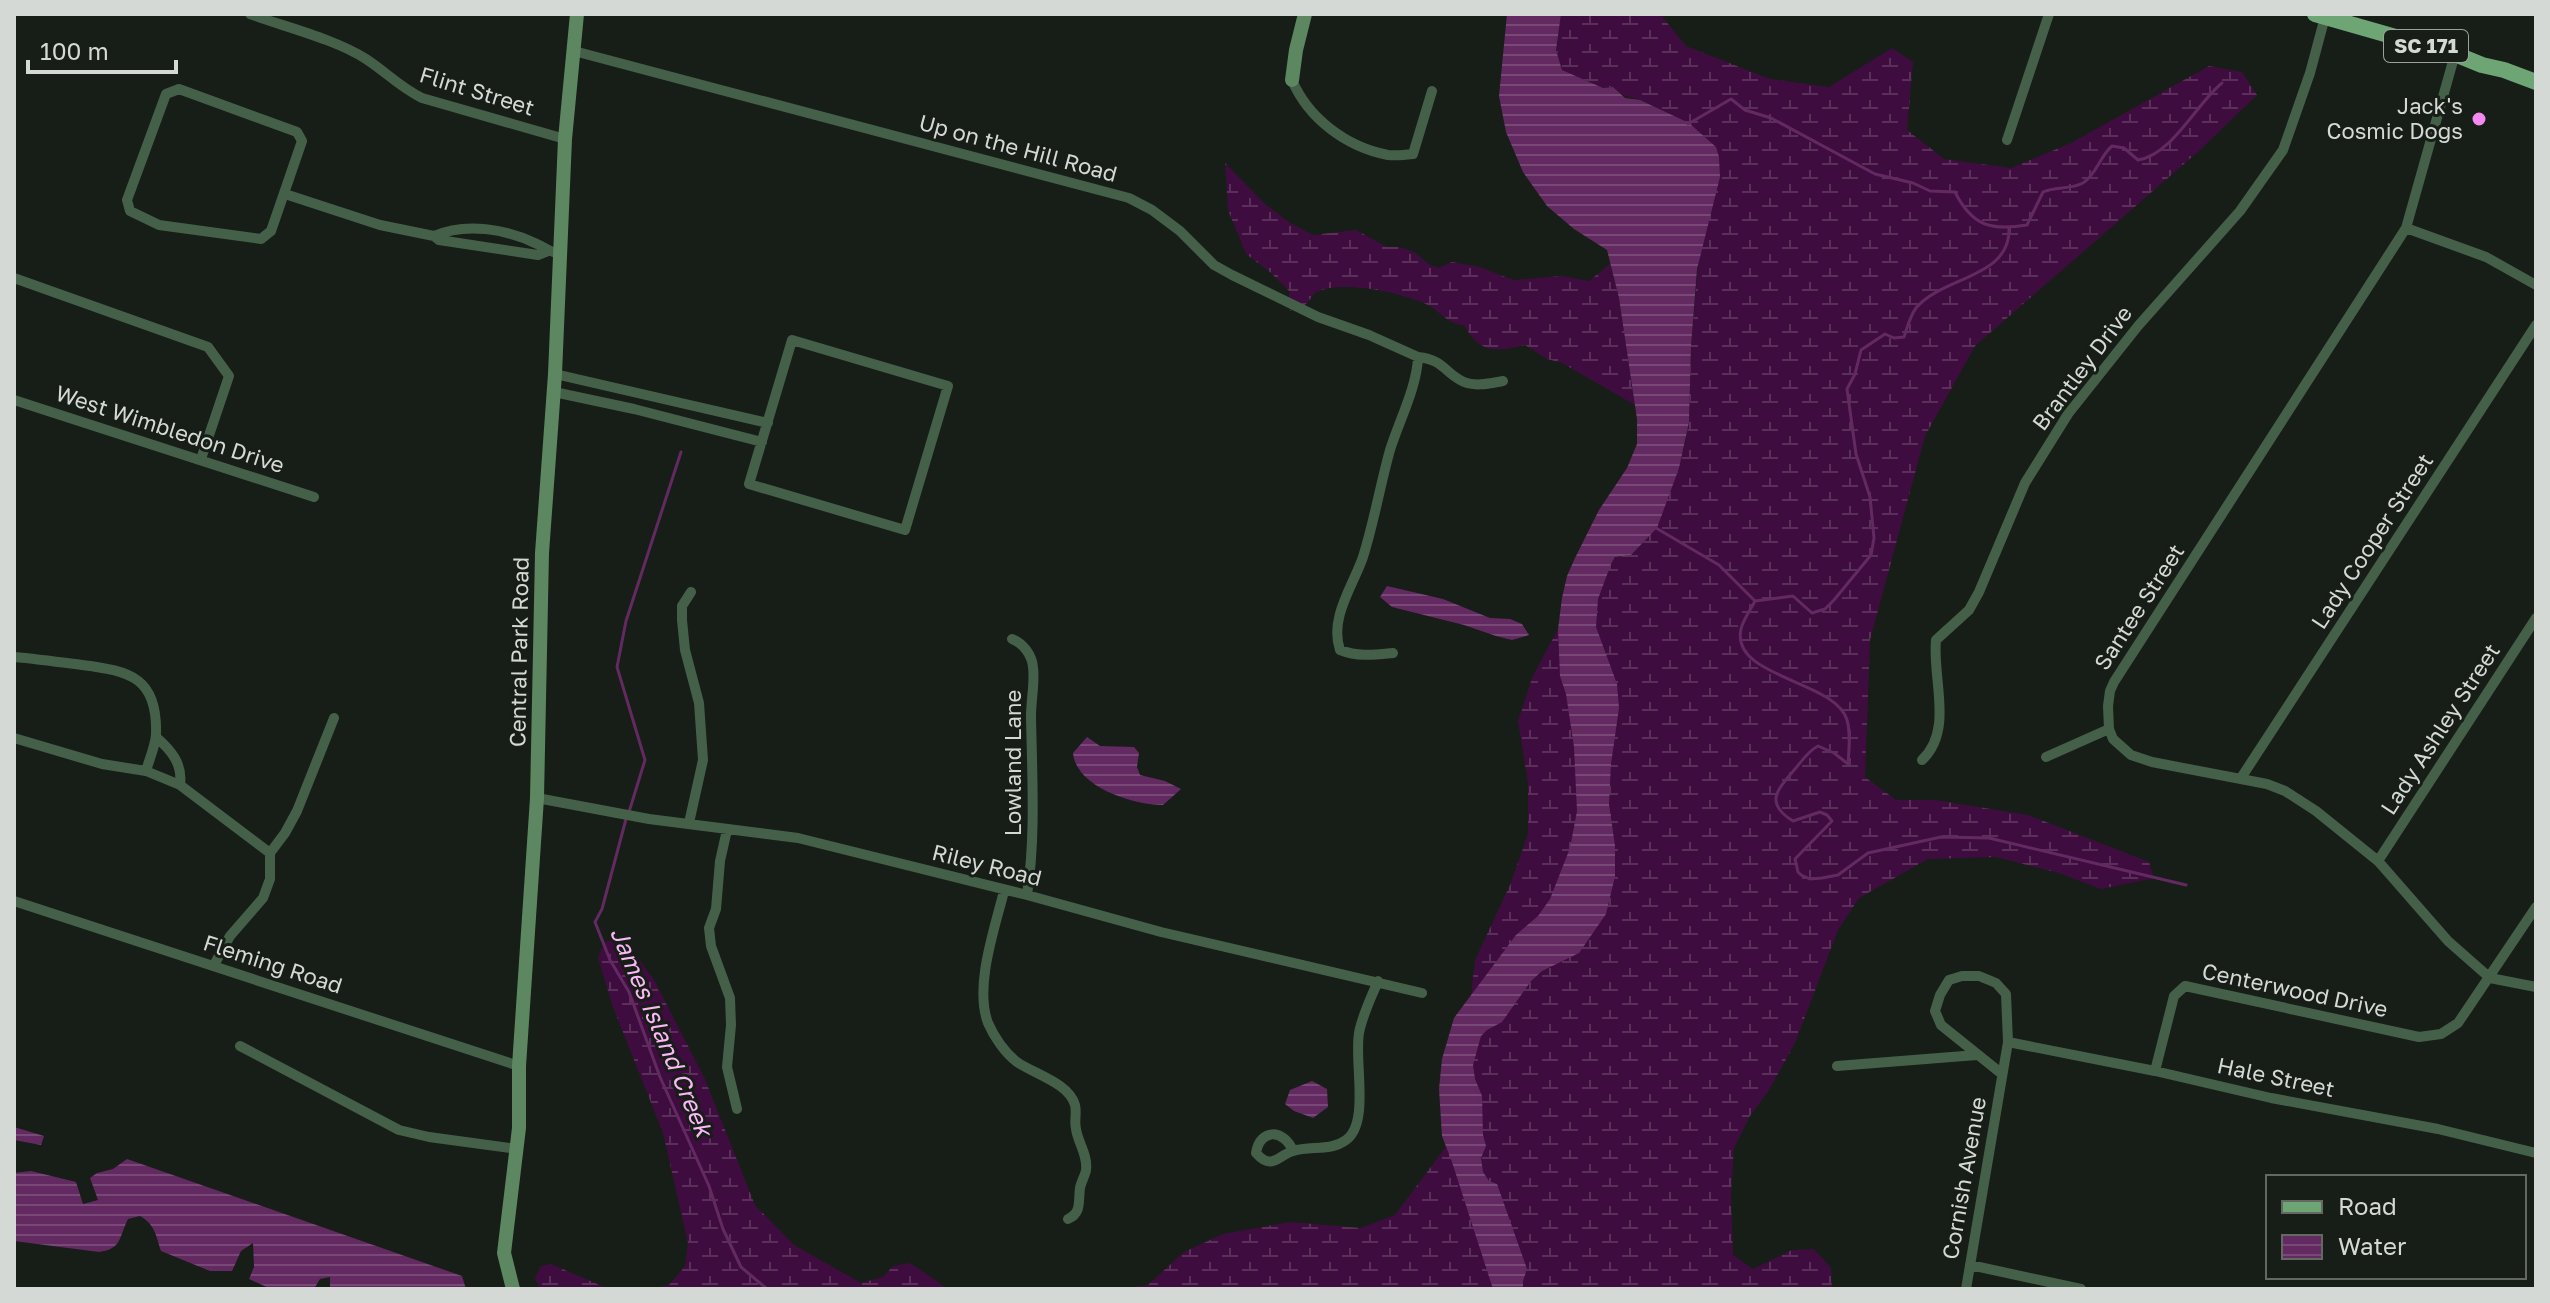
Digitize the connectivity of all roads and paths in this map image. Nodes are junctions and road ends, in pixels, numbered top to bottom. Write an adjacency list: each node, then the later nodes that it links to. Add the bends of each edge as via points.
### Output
1 (250, 14): 11 (street, Flint Street, via 347,49 422,98)
2 (577, 14): 6 (street, Central Park Road)
3 (1305, 14): 8 (street)
4 (2049, 14): 12 (street)
5 (2320, 15): 7 (main road, SC 171); 39 (street, Brantley Drive, via 2310,73 2283,150 2240,211 2068,414 2025,483 1969,610 1936,640 1938,735)
6 (574, 51): 11 (street, Central Park Road); 20 (street, Up on the Hill Road, via 1129,198 1152,210 1232,275)
7 (2455, 54): 9 (main road, SC 171); 14 (street, Santee Street)
8 (1292, 80): 10 (street, via 1309,111 1331,130 1389,155 1413,154)
9 (2536, 82)
10 (1432, 91)
11 (565, 139): 16 (street, Central Park Road)
12 (2007, 140)
13 (285, 194): 13 (street, via 271,231 261,239 159,225 130,211 127,200 166,94 179,89 297,132 302,141); 15 (street, via 380,225)
14 (2406, 228): 18 (street, via 2486,257); 35 (street, Santee Street, via 2114,682)
15 (434, 236): 16 (street, via 538,255); 16 (street, via 481,228 506,232)
16 (554, 253): 21 (street, Central Park Road)
17 (14, 278): 27 (street, via 208,347 229,376)
18 (2536, 285)
19 (2536, 325): 41 (street, Lady Cooper Street)
20 (1418, 357): 22 (street, Up on the Hill Road, via 1435,359 1464,382); 32 (street, via 1418,372 1336,639 1340,650 1353,655)
21 (555, 374): 23 (street, Central Park Road); 25 (street)
22 (1503, 381)
23 (554, 392): 26 (street); 43 (street, Central Park Road, via 541,583)
24 (14, 400): 27 (street, West Wimbledon Drive)
25 (768, 423): 26 (street); 26 (street, via 792,340 948,386 905,530 749,484)
26 (762, 442)
27 (201, 459): 28 (street, West Wimbledon Drive)
28 (314, 497)
29 (691, 592): 44 (street, via 682,606 682,620 699,703 703,760)
30 (2536, 618): 47 (street, Lady Ashley Street)
31 (1012, 639): 49 (street, Lowland Lane, via 1033,666 1033,856)
32 (1393, 653)
33 (14, 657): 36 (street, via 128,673 153,703)
34 (334, 718): 46 (street, via 297,811)
35 (2109, 729): 38 (street); 41 (street, via 2131,755)
36 (156, 737): 40 (street); 42 (street, via 177,761)
37 (14, 738): 40 (street)
38 (2046, 757)
39 (1922, 760)
40 (146, 771): 42 (street)
41 (2241, 778): 47 (street, via 2285,791)
42 (180, 785): 46 (street)
43 (537, 798): 44 (street, Riley Road); 60 (street, Central Park Road)
44 (689, 823): 45 (street, Riley Road)
45 (727, 830): 48 (street, Riley Road, via 798,838); 64 (street, via 709,928 730,998 727,1067)
46 (270, 853): 52 (street, via 263,898 230,936)
47 (2378, 861): 53 (street, via 2448,941)
48 (1004, 891): 49 (street, Riley Road); 68 (street, via 986,969 987,1021 1015,1061 1063,1088 1075,1103 1086,1168 1079,1207)
49 (1027, 895): 54 (street, Riley Road, via 1161,932)
50 (14, 901): 52 (street, Fleming Road)
51 (2536, 907): 53 (street)
52 (214, 965): 60 (street, Fleming Road)
53 (2490, 978): 55 (street); 62 (street, Centerwood Drive, via 2458,1023 2441,1034 2419,1037 2185,986 2174,996)
54 (1378, 981): 56 (street, Riley Road); 66 (street, via 1359,1030 1357,1126 1340,1144)
55 (2536, 987)
56 (1422, 993)
57 (2008, 1042): 59 (street, Cornish Avenue, via 2006,994 1996,983 1979,976 1949,980 1935,1011 1941,1025); 62 (street, Hale Street); 63 (street, Cornish Avenue)
58 (240, 1046): 65 (street, via 399,1130)
59 (1977, 1055): 61 (street); 63 (street, Cornish Avenue)
60 (519, 1066): 65 (street, Central Park Road)
61 (1837, 1066)
62 (2155, 1071): 67 (street, Hale Street)
63 (2002, 1074): 69 (street, Cornish Avenue)
64 (737, 1109)
65 (517, 1149): 70 (street, Central Park Road, via 504,1253)
66 (1293, 1151)
67 (2536, 1153)
68 (1068, 1219)
69 (1970, 1265): 71 (street, Cornish Avenue); 72 (street)
70 (513, 1289)
71 (1966, 1289)
72 (2081, 1289)

